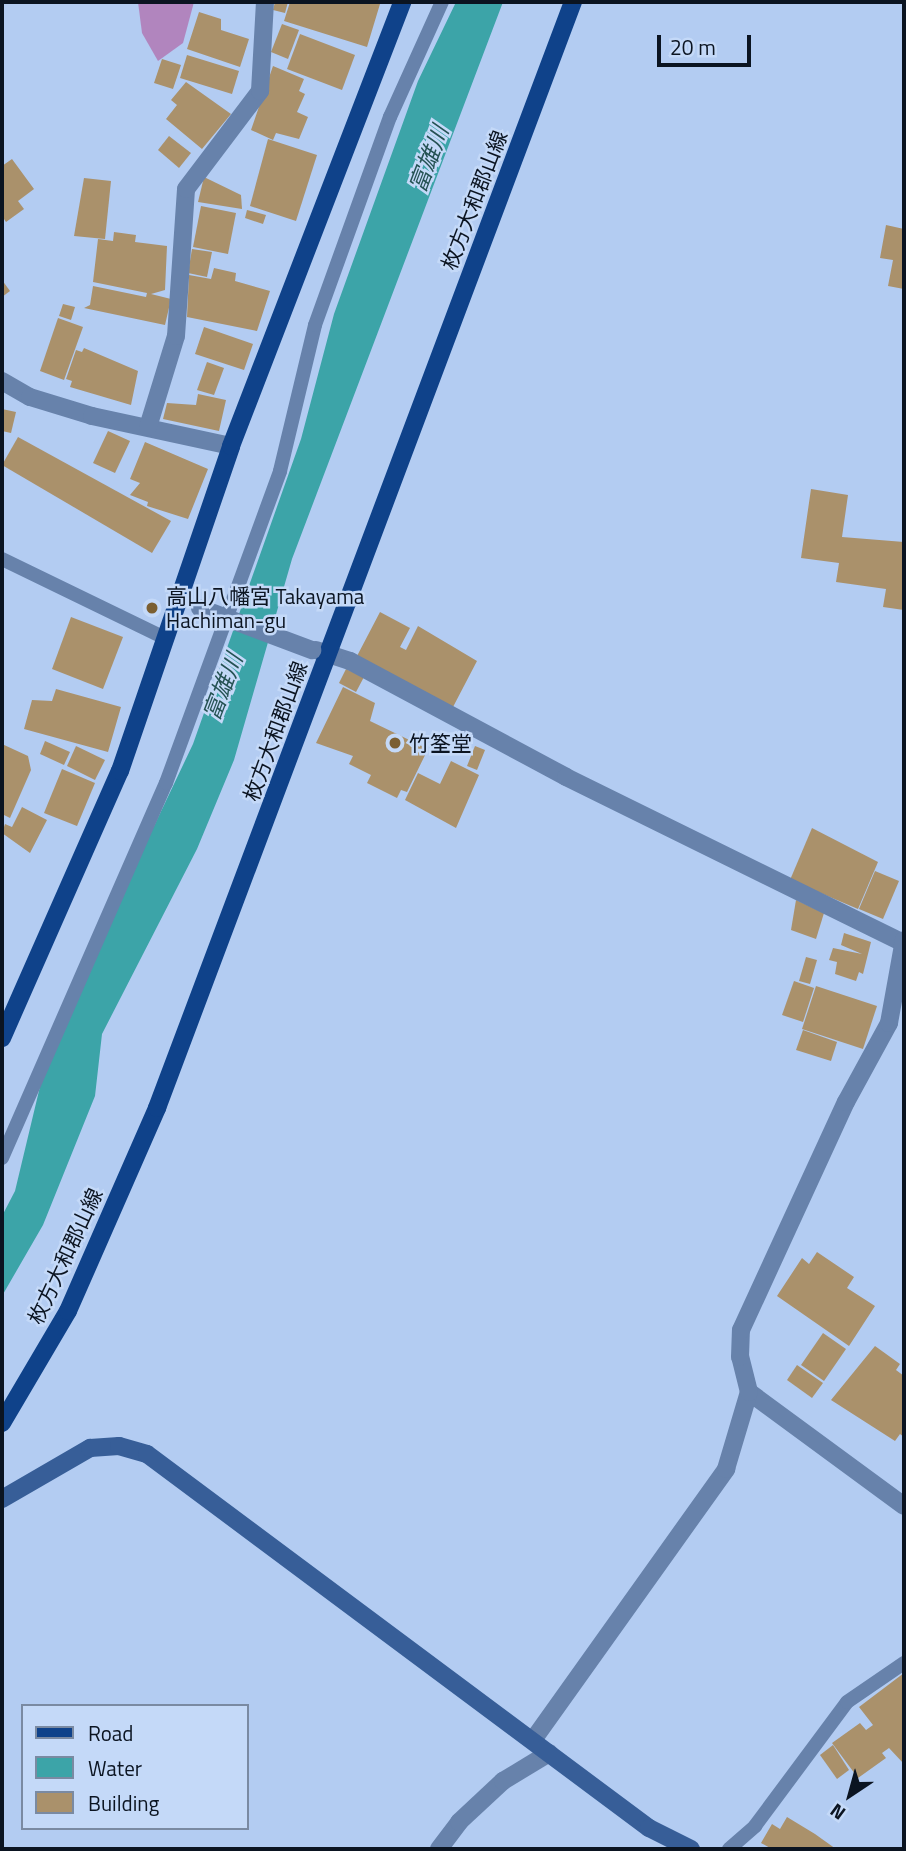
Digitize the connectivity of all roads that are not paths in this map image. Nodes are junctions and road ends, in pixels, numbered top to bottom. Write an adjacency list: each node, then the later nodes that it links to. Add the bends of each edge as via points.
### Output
1 (265, 2): 6 (street, via 260,91 186,189 176,336)
2 (402, 2): 7 (main road)
3 (442, 2): 14 (lane, via 390,117 315,325 280,471 166,783)
4 (573, 2): 11 (main road, 枚方大和郡山線)
5 (2, 381): 6 (street, via 30,397)
6 (148, 426): 7 (street)
7 (232, 446): 9 (main road)
8 (2, 558): 10 (lane)
9 (177, 600): 10 (main road); 11 (street, bridge)
10 (165, 638): 13 (main road, via 120,771)
11 (320, 652): 12 (street, via 350,661 589,789); 16 (main road, 枚方大和郡山線, via 157,1108 68,1311)
12 (904, 942): 15 (street, via 889,1023 846,1102 741,1330 740,1357)
13 (2, 1038)
14 (2, 1158)
15 (749, 1392): 18 (street); 20 (street, via 726,1469)
16 (2, 1423)
17 (2, 1499): 20 (street, via 90,1448 119,1446 147,1454)
18 (904, 1506)
19 (904, 1662): 24 (lane, via 847,1702 755,1826)
20 (533, 1740): 21 (street)
21 (549, 1753): 22 (street, via 503,1782 459,1822); 23 (street, via 649,1828)
22 (439, 1849)
23 (691, 1849)
24 (729, 1849)

